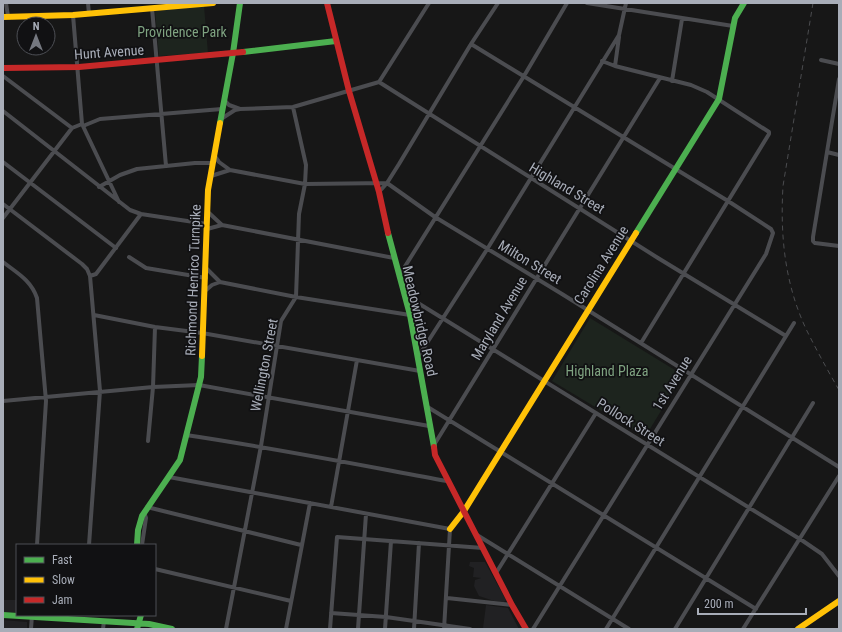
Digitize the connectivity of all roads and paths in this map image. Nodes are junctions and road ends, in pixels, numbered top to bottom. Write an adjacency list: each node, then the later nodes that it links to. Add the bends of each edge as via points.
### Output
1 (6, 3): 16 (street)
2 (88, 3): 14 (street)
3 (213, 3): 12 (street)
4 (240, 3): 22 (street, Richmond Henrico Turnpike)
5 (327, 3): 20 (street, Meadowbridge Road)
6 (428, 3): 35 (street)
7 (498, 3): 21 (street)
8 (567, 3): 31 (street)
9 (587, 3): 13 (street)
10 (626, 3): 13 (street)
11 (744, 3): 18 (street, Carolina Avenue)
12 (152, 8): 14 (street); 24 (street)
13 (625, 9): 17 (street); 19 (street)
14 (89, 14): 15 (street)
15 (73, 15): 16 (street); 28 (street)
16 (5, 16)
17 (682, 19): 18 (street); 34 (street)
18 (733, 26): 38 (street, Carolina Avenue)
19 (619, 35): 25 (street); 27 (street)
20 (336, 41): 22 (street, Hunt Avenue); 36 (street, Meadowbridge Road)
21 (471, 44): 31 (street); 45 (street)
22 (233, 53): 24 (street, Hunt Avenue); 37 (street, Richmond Henrico Turnpike)
23 (821, 60): 26 (street)
24 (156, 61): 28 (street, Hunt Avenue); 44 (street)
25 (602, 61): 27 (street); 40 (street)
26 (839, 64)
27 (615, 66): 32 (street)
28 (77, 67): 29 (street, Hunt Avenue); 47 (street)
29 (3, 68)
30 (3, 76): 48 (street)
31 (524, 76): 40 (street); 50 (street)
32 (660, 78): 34 (street); 49 (street, Maryland Avenue)
33 (839, 79): 52 (street)
34 (672, 81): 38 (street, via 691,85)
35 (379, 82): 36 (street); 45 (street, Highland Street)
36 (349, 91): 39 (street); 64 (street, Meadowbridge Road)
37 (224, 100): 41 (street, Richmond Henrico Turnpike); 42 (street)
38 (719, 100): 59 (street, Carolina Avenue); 69 (street, via 769,132)
39 (293, 107): 42 (street); 66 (street, via 306,165)
40 (574, 108): 49 (street); 61 (street)
41 (222, 109): 44 (street); 46 (street, Richmond Henrico Turnpike)
42 (240, 109): 46 (street)
43 (3, 111): 51 (street)
44 (161, 114): 47 (street, via 100,119); 57 (street)
45 (430, 115): 50 (street, Highland Street); 65 (street)
46 (220, 119): 54 (street, Richmond Henrico Turnpike)
47 (82, 125): 48 (street); 62 (street)
48 (72, 128): 51 (street)
49 (623, 137): 59 (street); 73 (street, Maryland Avenue)
50 (479, 146): 61 (street, Highland Street); 76 (street)
51 (54, 151): 63 (street); 67 (street)
52 (827, 152): 53 (street); 82 (street, via 814,242)
53 (839, 154)
54 (214, 156): 56 (street, Richmond Henrico Turnpike); 58 (street)
55 (3, 162): 63 (street)
56 (213, 163): 57 (street); 60 (street, Richmond Henrico Turnpike)
57 (166, 166): 62 (street, via 137,169)
58 (230, 170): 60 (street); 66 (street)
59 (675, 170): 69 (street); 81 (street, Carolina Avenue)
60 (211, 176): 74 (street, Richmond Henrico Turnpike)
61 (530, 178): 73 (street, Highland Street); 84 (street)
62 (110, 181): 67 (street); 70 (street)
63 (30, 183): 72 (street); 83 (street)
64 (376, 183): 65 (street); 66 (street); 68 (street, Meadowbridge Road)
65 (386, 183): 68 (street); 76 (street, Milton Street)
66 (305, 184): 80 (street)
67 (99, 187): 70 (street)
68 (379, 192): 86 (street, Meadowbridge Road)
69 (728, 201): 89 (street); 98 (street, 1st Avenue, via 774,233 766,254)
70 (119, 202): 75 (street)
71 (3, 204): 72 (street)
72 (10, 209): 77 (street); 90 (street, via 82,264)
73 (580, 209): 81 (street, Highland Street); 93 (street, Maryland Avenue)
74 (208, 212): 78 (street); 79 (street, Richmond Henrico Turnpike)
75 (141, 214): 79 (street); 83 (street)
76 (435, 217): 84 (street, Milton Street); 91 (street)
77 (3, 218)
78 (222, 225): 79 (street); 80 (street)
79 (207, 227): 88 (street, Richmond Henrico Turnpike)
80 (297, 239): 86 (street); 97 (street)
81 (631, 240): 89 (street, Highland Street); 99 (street, Carolina Avenue)
82 (839, 246)
83 (116, 248): 90 (street, via 96,274)
84 (487, 249): 93 (street, Milton Street); 102 (street)
85 (129, 257): 92 (street, via 146,268)
86 (394, 258): 91 (street, Meadowbridge Road)
87 (4, 265): 118 (street, via 24,277 35,294)
88 (206, 268): 92 (street, Richmond Henrico Turnpike); 94 (street)
89 (684, 273): 98 (street, Highland Street); 107 (street)
90 (90, 276): 100 (street)
91 (399, 277): 96 (street, Meadowbridge Road)
92 (206, 278): 95 (street, Richmond Henrico Turnpike)
93 (536, 278): 99 (street, Milton Street); 109 (street, Maryland Avenue)
94 (220, 282): 95 (street); 97 (street)
95 (205, 291): 105 (street, Richmond Henrico Turnpike)
96 (404, 295): 101 (street, Meadowbridge Road); 102 (street, Pollock Street)
97 (296, 297): 101 (street); 108 (street, Wellington Street, via 281,321)
98 (734, 304): 106 (street, Highland Street); 113 (street, 1st Avenue)
99 (588, 310): 107 (street, Milton Street); 114 (street, Carolina Avenue)
100 (94, 315): 104 (street); 117 (street)
101 (410, 315): 110 (street, Meadowbridge Road)
102 (442, 319): 109 (street, Pollock Street); 110 (street)
103 (794, 323): 106 (street)
104 (155, 326): 105 (street); 116 (street)
105 (202, 333): 108 (street); 115 (street, Richmond Henrico Turnpike, via 202,372)
106 (786, 336): 123 (street)
107 (641, 343): 113 (street, Milton Street)
108 (277, 346): 111 (street); 119 (street, Wellington Street)
109 (493, 349): 114 (street, Pollock Street); 126 (street, Maryland Avenue)
110 (418, 358): 112 (street, Meadowbridge Road)
111 (357, 360): 112 (street); 124 (street)
112 (420, 371): 122 (street, Meadowbridge Road)
113 (691, 374): 123 (street, Milton Street); 131 (street, 1st Avenue)
114 (544, 381): 125 (street, Pollock Street); 134 (street, Carolina Avenue)
115 (199, 385): 116 (street); 119 (street); 128 (street, Richmond Henrico Turnpike)
116 (152, 387): 117 (street); 130 (street)
117 (100, 391): 118 (street); 158 (street)
118 (46, 396): 120 (street); 157 (street)
119 (268, 398): 124 (street); 132 (street, Wellington Street)
120 (3, 401)
121 (813, 403): 129 (street)
122 (426, 406): 126 (street); 127 (street, Meadowbridge Road)
123 (743, 406): 129 (street, Milton Street); 139 (street)
124 (348, 412): 127 (street); 135 (street)
125 (596, 413): 131 (street, Pollock Street); 141 (street)
126 (449, 420): 133 (street, Maryland Avenue); 134 (street)
127 (429, 426): 133 (street, Meadowbridge Road)
128 (186, 435): 132 (street); 138 (street, Richmond Henrico Turnpike, via 180,460)
129 (793, 437): 136 (street, Milton Street); 145 (street)
130 (148, 441)
131 (647, 445): 139 (street, Pollock Street); 149 (street, 1st Avenue)
132 (261, 446): 135 (street); 142 (street, Wellington Street)
133 (433, 447): 140 (street, Meadowbridge Road)
134 (501, 452): 141 (street); 147 (street, Carolina Avenue)
135 (339, 462): 140 (street); 144 (street)
136 (839, 467)
137 (839, 476): 154 (street)
138 (169, 477): 142 (street); 146 (street, Richmond Henrico Turnpike)
139 (699, 477): 145 (street, Pollock Street); 164 (street)
140 (447, 481): 147 (street, Meadowbridge Road)
141 (552, 484): 149 (street); 165 (street)
142 (252, 492): 143 (street); 151 (street, Wellington Street)
143 (310, 503): 144 (street); 161 (street)
144 (332, 507): 148 (street)
145 (750, 508): 154 (street, Pollock Street); 169 (street)
146 (145, 510): 151 (street); 159 (street, Richmond Henrico Turnpike, via 138,530); 160 (street)
147 (464, 511): 150 (street, Carolina Avenue); 152 (street, Meadowbridge Road)
148 (366, 514): 150 (street); 153 (street)
149 (603, 516): 164 (street); 170 (street, 1st Avenue)
150 (450, 529): 162 (street)
151 (244, 532): 161 (street); 171 (street, Wellington Street)
152 (477, 535): 163 (street, Meadowbridge Road); 165 (street)
153 (365, 539): 155 (street); 177 (street, via 337,537); 180 (street)
154 (800, 539): 168 (street, Pollock Street, via 822,554); 176 (street)
155 (391, 541): 156 (street); 183 (street)
156 (419, 543): 162 (street); 187 (street)
157 (37, 544)
158 (89, 544)
159 (138, 544)
160 (142, 544)
161 (301, 545): 173 (street)
162 (449, 545): 163 (street); 172 (street)
163 (483, 548): 167 (street, Meadowbridge Road)
164 (656, 548): 169 (street); 185 (street)
165 (508, 554): 167 (street); 170 (street)
166 (156, 569): 171 (street)
167 (496, 573): 175 (street, Meadowbridge Road)
168 (839, 576)
169 (706, 579): 176 (street); 204 (street)
170 (560, 586): 185 (street); 201 (street, 1st Avenue)
171 (233, 588): 173 (street); 193 (street, Wellington Street)
172 (447, 598): 175 (street); 189 (street)
173 (291, 601): 194 (street)
174 (839, 601): 206 (street)
175 (512, 605): 200 (street, Meadowbridge Road)
176 (756, 609): 205 (street)
177 (331, 613): 180 (street); 195 (street)
178 (3, 615): 179 (street)
179 (16, 615)
180 (359, 615): 183 (street); 196 (street)
181 (32, 616): 184 (street); 190 (street)
182 (140, 616): 188 (street)
183 (386, 617): 187 (street); 197 (street)
184 (83, 618): 186 (street)
185 (612, 618): 202 (street); 203 (street)
186 (104, 621): 188 (street); 191 (street)
187 (414, 622): 189 (street); 198 (street)
188 (138, 626): 192 (street)
189 (444, 627): 199 (street)
190 (31, 629)
191 (103, 629)
192 (172, 629)
193 (226, 629)
194 (286, 629)
195 (330, 629)
196 (358, 629)
197 (385, 629)
198 (414, 629)
199 (470, 629)
200 (526, 629)
201 (533, 629)
202 (606, 629)
203 (629, 629)
204 (675, 629)
205 (743, 629)
206 (798, 629)

